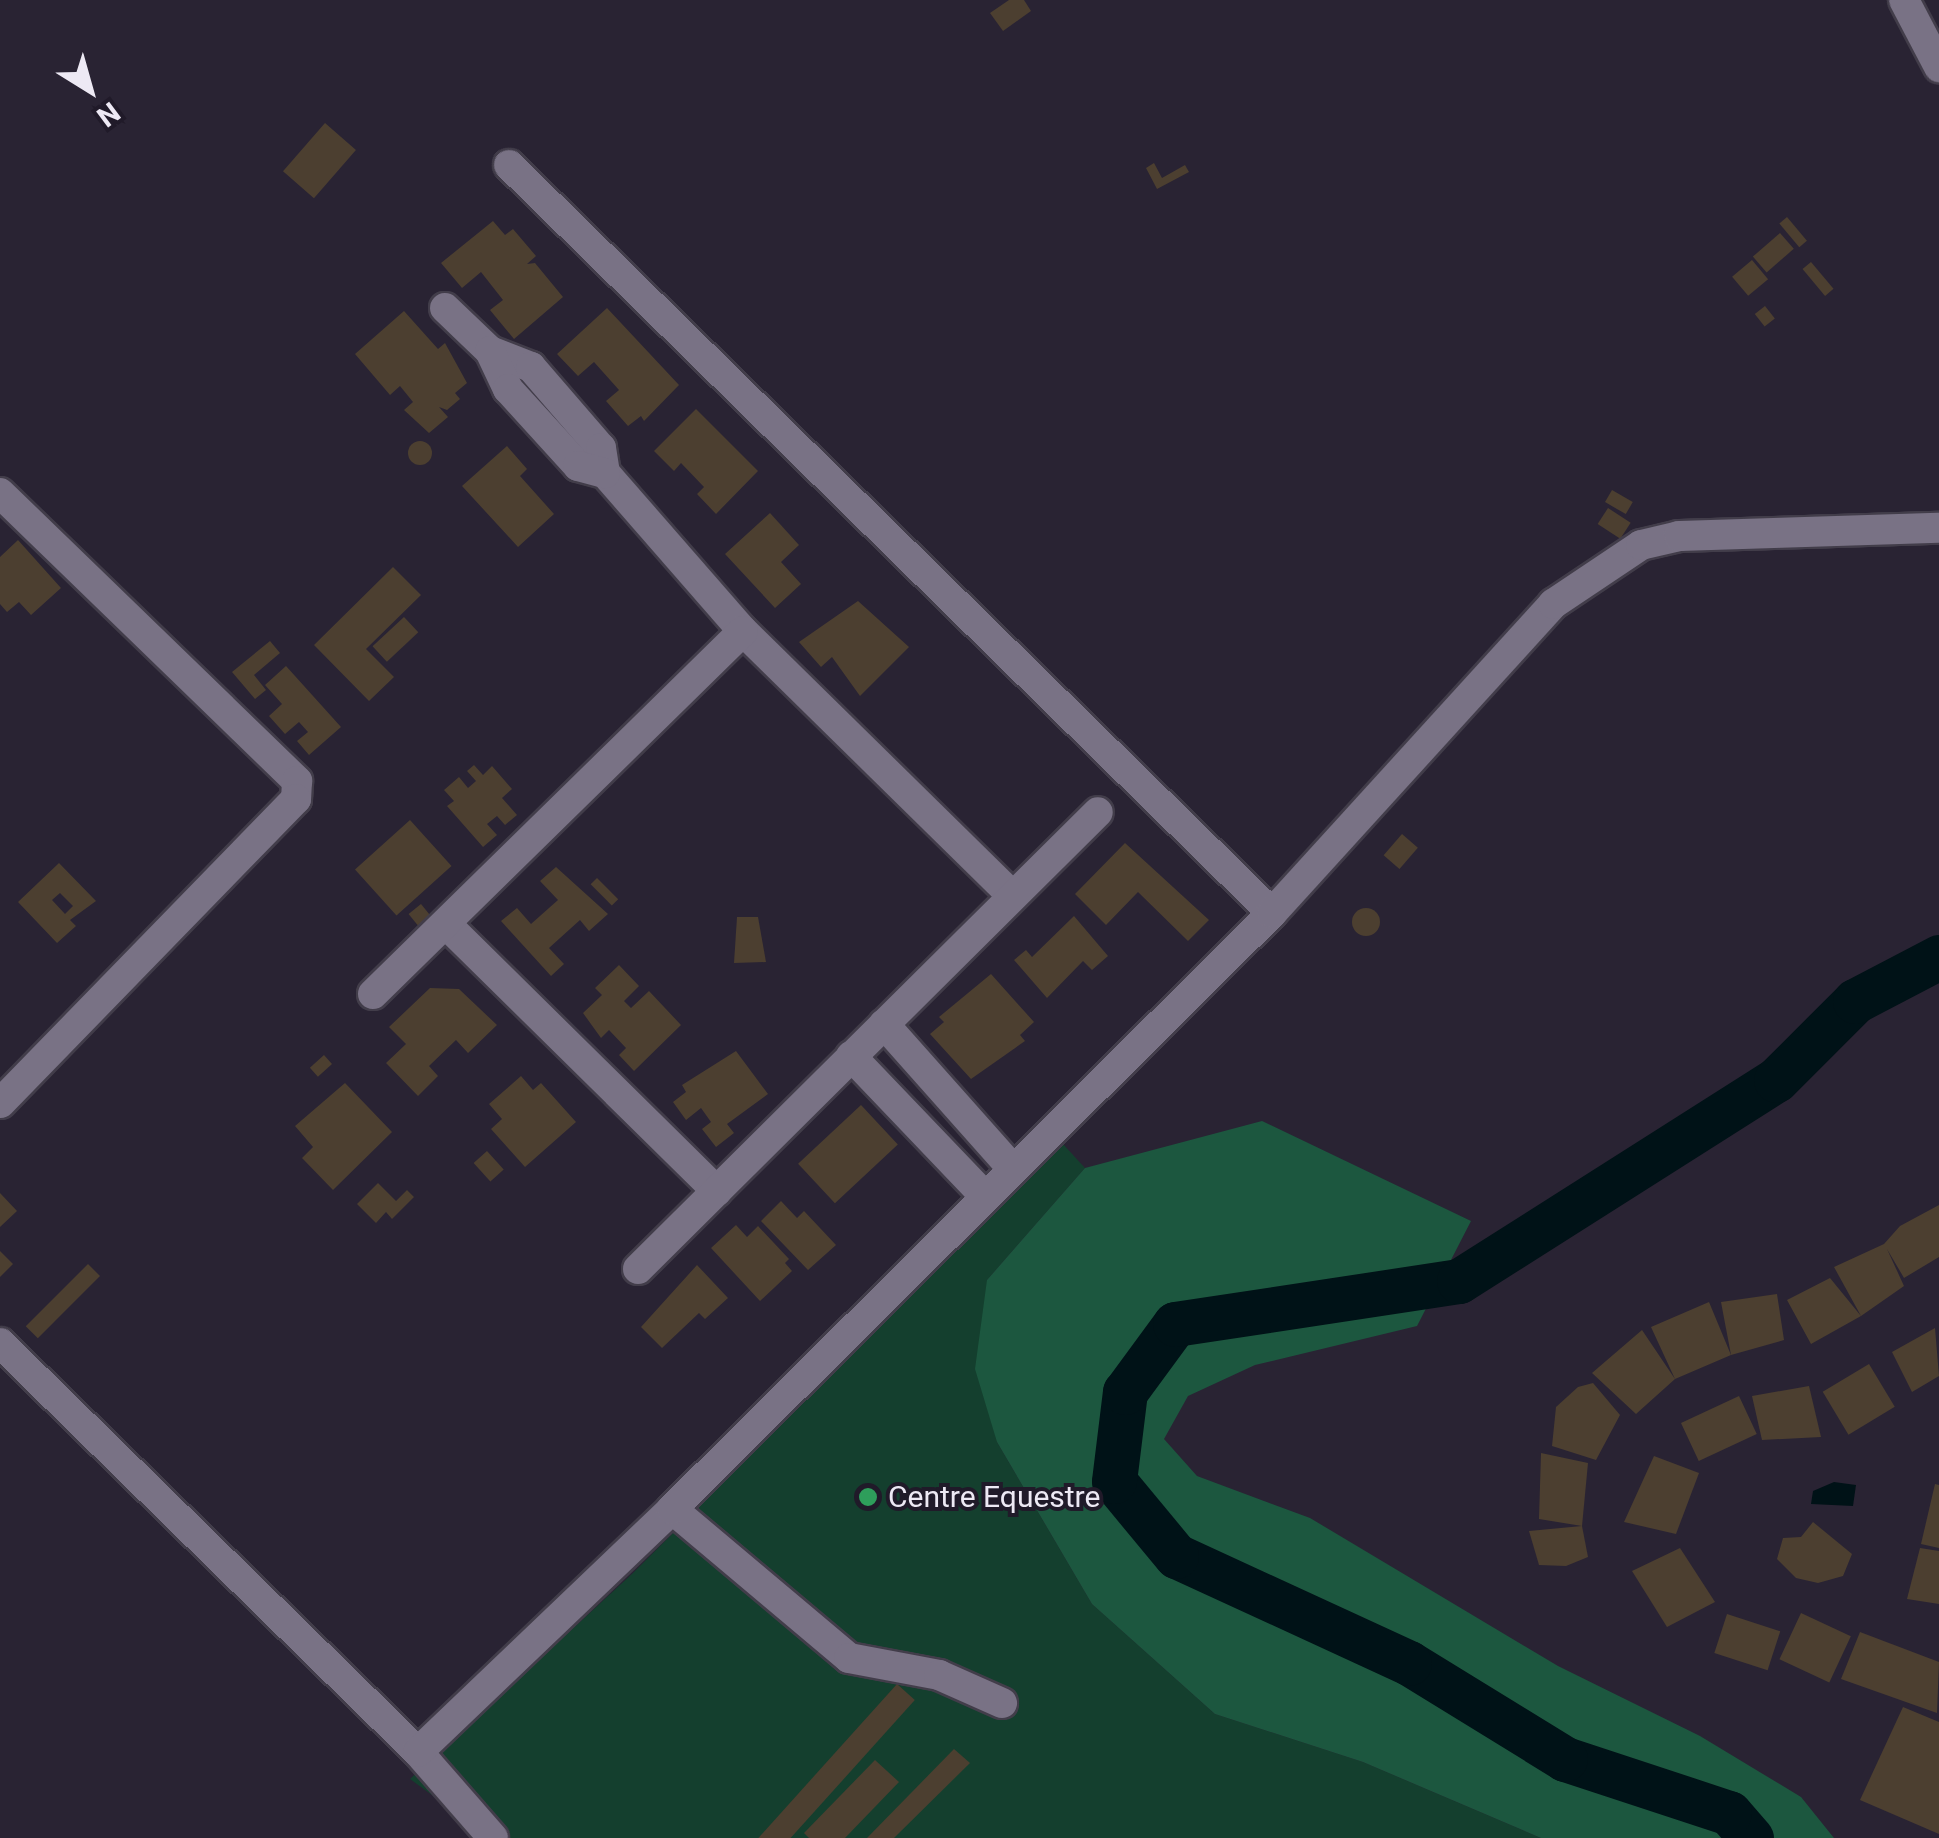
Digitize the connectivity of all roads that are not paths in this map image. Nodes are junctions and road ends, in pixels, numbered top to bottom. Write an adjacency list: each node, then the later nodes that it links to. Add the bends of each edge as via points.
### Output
1 (1904, 0): 2 (street)
2 (1939, 66)
3 (509, 165): 10 (street)
4 (446, 308): 7 (street, via 490,351 531,367 601,448 605,473)
5 (0, 494): 15 (street, via 297,780 296,799)
6 (1939, 528): 10 (street, via 1679,536 1641,545 1602,566 1535,621)
7 (743, 631): 9 (street); 11 (street)
8 (1098, 812): 9 (street)
9 (1013, 896): 13 (street)
10 (1272, 913): 16 (street)
11 (448, 925): 12 (street); 17 (street)
12 (374, 994)
13 (884, 1024): 14 (street); 16 (street)
14 (851, 1056): 17 (street); 18 (street)
15 (0, 1103)
16 (1011, 1167): 18 (street)
17 (717, 1191): 19 (street)
18 (983, 1194): 21 (street)
19 (638, 1270)
20 (0, 1343): 23 (street)
21 (672, 1509): 22 (street, via 848,1658 939,1675); 23 (street)
22 (1002, 1704)
23 (418, 1752): 24 (street)
24 (493, 1838)

